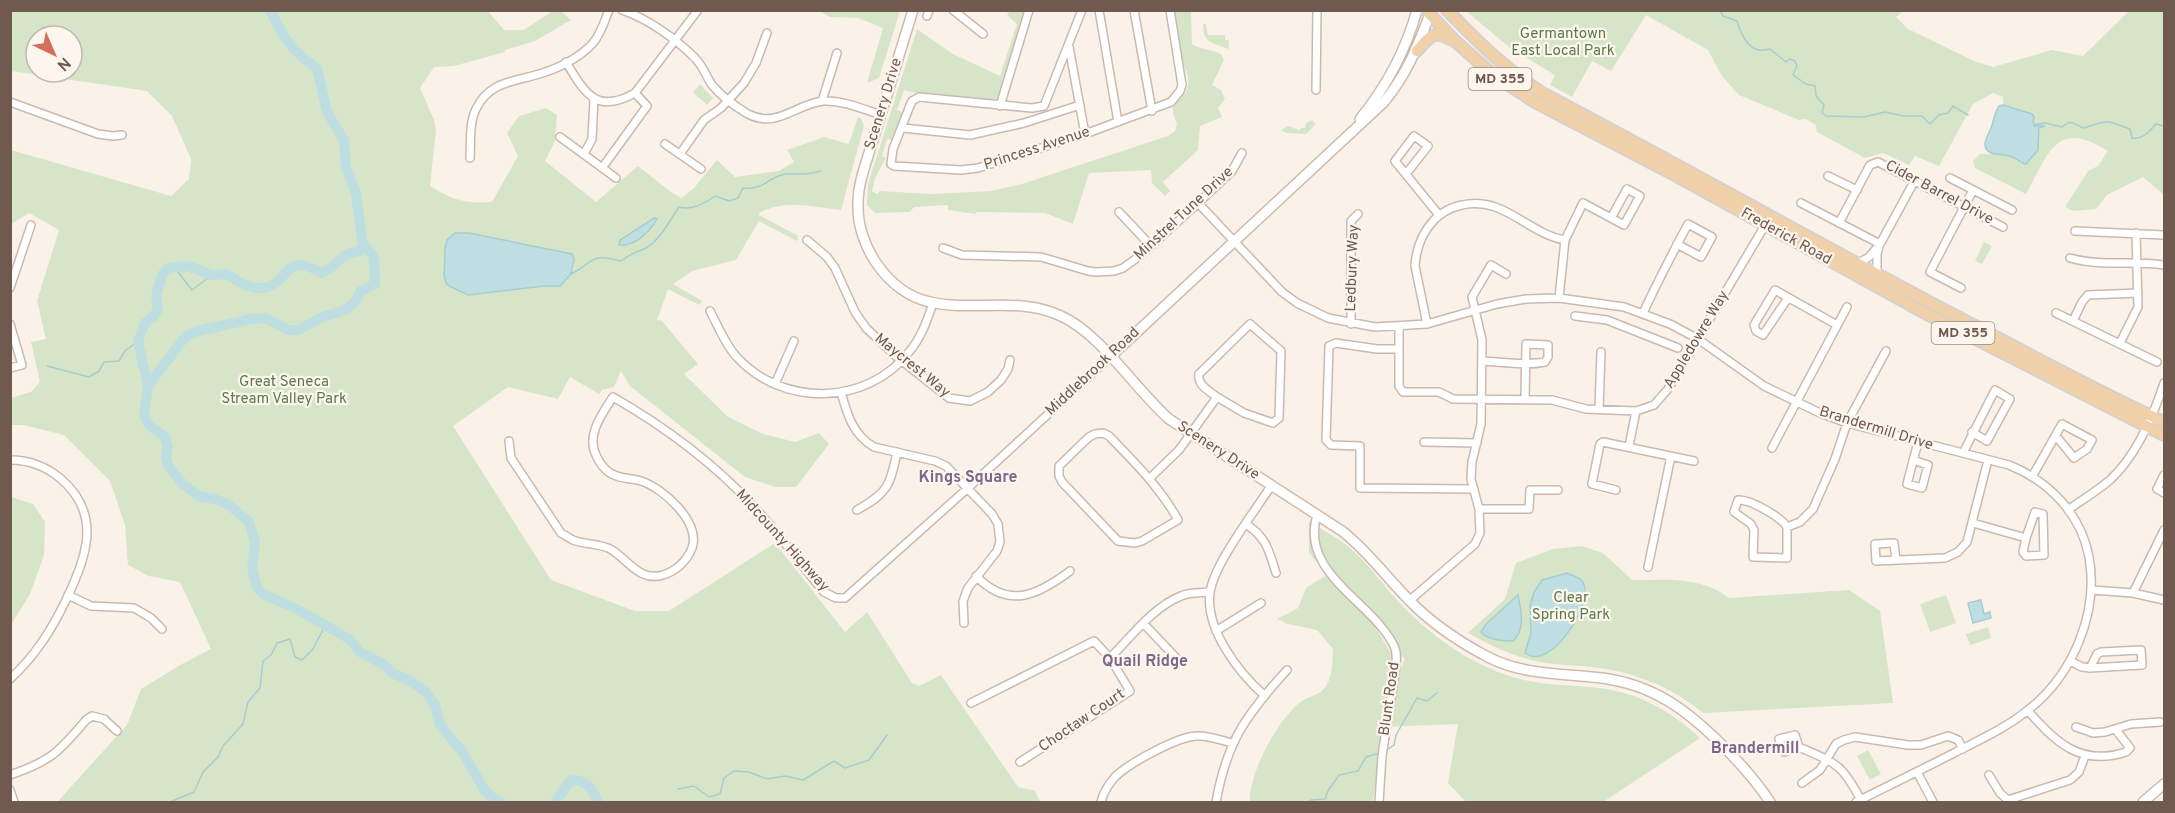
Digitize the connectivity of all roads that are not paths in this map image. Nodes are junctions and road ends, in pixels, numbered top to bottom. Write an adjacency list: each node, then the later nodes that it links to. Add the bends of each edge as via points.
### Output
1 (609, 10): 22 (street, via 594,42)
2 (622, 10): 17 (street)
3 (698, 10): 17 (street)
4 (913, 10): 32 (street, Scenery Drive)
5 (953, 10): 16 (street)
6 (1029, 10): 30 (street)
7 (1082, 10): 19 (street)
8 (1099, 10): 33 (street)
9 (1134, 10): 31 (street)
10 (1170, 10): 31 (street, Princess Avenue, via 1182,85 1176,97)
11 (1317, 10): 23 (street)
12 (1417, 10): 38 (street, Middlebrook Road, via 1391,74)
13 (1447, 10): 61 (main road, Frederick Road / MD 355, via 1497,60 1542,93)
14 (1429, 12): 18 (main road, Frederick Road / MD 355); 20 (street, Middlebrook Road)
15 (767, 33): 26 (street, via 756,63)
16 (983, 34)
17 (675, 41): 24 (street); 26 (street, via 695,58 712,85)
18 (1457, 43): 20 (main road, via 1434,35); 61 (main road, Frederick Road / MD 355, via 1492,74 1535,102)
19 (1068, 45): 29 (street); 30 (street, via 1044,106)
20 (1417, 51): 38 (street, Middlebrook Road, via 1390,96)
21 (837, 53): 27 (street)
22 (566, 62): 25 (street); 43 (street, via 502,83 486,93 472,122)
23 (1317, 90)
24 (634, 93): 25 (street, via 620,101); 44 (street, via 647,106)
25 (594, 99): 41 (street, via 592,139)
26 (728, 99): 27 (street, via 748,114 764,119 786,116); 42 (street, via 704,120)
27 (822, 101): 32 (street)
28 (10, 102): 36 (street, via 99,134)
29 (1080, 105): 34 (street, via 970,135); 35 (street)
30 (1000, 106): 34 (street, via 915,99)
31 (1152, 111): 33 (street, Princess Avenue)
32 (881, 115): 86 (street, Scenery Drive, via 859,188 859,221 880,270 904,290)
33 (1119, 122): 35 (street, Princess Avenue)
34 (903, 128): 35 (street, Princess Avenue, via 893,149 894,166 970,170)
35 (1085, 134)
36 (122, 135)
37 (560, 137): 41 (street)
38 (1345, 138): 69 (street, Middlebrook Road)
39 (664, 144): 42 (street)
40 (1242, 153): 54 (street, Minstrel Tune Drive, via 1232,171)
41 (584, 154): 44 (street)
42 (680, 154): 45 (street)
43 (470, 158)
44 (602, 168): 48 (street)
45 (701, 169)
46 (1406, 174): 46 (street, via 1395,161 1414,136 1428,146); 59 (street)
47 (1828, 176): 51 (street)
48 (616, 178)
49 (1950, 178): 52 (street)
50 (1915, 180): 51 (street, Cider Barrel Drive, via 1875,162); 55 (street, Cider Barrel Drive); 72 (street)
51 (1857, 190): 62 (street, Cider Barrel Drive)
52 (1973, 190): 55 (street); 56 (street)
53 (1801, 202): 62 (street)
54 (1198, 203): 69 (street, Brandermill Drive); 73 (street, Minstrel Tune Drive)
55 (1965, 206): 64 (street, Cider Barrel Drive); 82 (street, via 1930,272)
56 (2012, 210)
57 (1119, 212): 73 (street)
58 (1358, 214): 97 (street, Ledbury Way, via 1351,221)
59 (1439, 215): 70 (street, via 1470,203 1484,203 1548,236); 98 (street, via 1425,233 1416,256)
60 (1611, 218): 60 (street, via 1624,225 1640,196 1627,189); 70 (street, via 1583,203)
61 (1767, 221): 77 (main road, Frederick Road / MD 355); 101 (street, Appledowre Way); 123 (main road, Frederick Road / MD 355, via 1987,345)
62 (1839, 223): 72 (street)
63 (31, 225): 81 (street)
64 (2003, 227)
65 (2075, 231): 66 (street)
66 (2136, 234): 67 (street); 76 (street)
67 (2164, 235)
68 (807, 240): 109 (street, Maycrest Way, via 836,268 866,328)
69 (1234, 240): 97 (street, Brandermill Drive, via 1282,292 1328,318); 108 (street, Middlebrook Road)
70 (1565, 240): 84 (street)
71 (1677, 244): 71 (street, via 1688,224 1712,237 1701,257); 91 (street)
72 (1880, 244): 77 (street); 80 (street)
73 (1151, 246): 74 (street, Minstrel Tune Drive, via 1123,268 1106,272 1088,271 1041,257 962,255)
74 (943, 248)
75 (2070, 258): 76 (street, via 2099,264)
76 (2137, 263): 78 (street); 83 (street)
77 (1857, 264): 80 (main road, Frederick Road / MD 355)
78 (2164, 265)
79 (1506, 274): 89 (street, via 1491,265 1472,297)
80 (1877, 274): 123 (main road, Frederick Road / MD 355)
81 (10, 288)
82 (1961, 288)
83 (2138, 293): 95 (street, via 2088,295); 103 (street, via 2138,307)
84 (1559, 298): 87 (street, Brandermill Drive); 89 (street, Brandermill Drive, via 1516,301)
85 (1788, 298): 85 (street, via 1762,335 1756,330 1754,325 1775,290); 99 (street)
86 (933, 303): 108 (street, Scenery Drive, via 1047,310 1077,325); 109 (street, via 921,335)
87 (1610, 305): 91 (street, Brandermill Drive); 94 (street)
88 (1846, 307): 99 (street)
89 (1476, 310): 98 (street, Brandermill Drive); 111 (street)
90 (710, 311): 115 (street, via 736,355)
91 (1643, 313): 101 (street, Brandermill Drive)
92 (2056, 313): 95 (street)
93 (1575, 316): 94 (street)
94 (1607, 320): 104 (street)
95 (2073, 321): 103 (street)
96 (10, 324): 113 (street, via 22,365)
97 (1352, 324): 100 (street, Brandermill Drive)
98 (1427, 324): 100 (street, Brandermill Drive)
99 (1837, 325): 120 (street)
100 (1399, 327): 105 (street)
101 (1698, 339): 120 (street, Brandermill Drive, via 1749,376); 122 (street, Appledowre Way, via 1660,399)
102 (794, 341): 115 (street)
103 (2120, 343): 112 (street)
104 (1678, 348)
105 (1399, 349): 119 (street, via 1399,386 1403,392 1439,392 1453,399); 148 (street, via 1377,350 1336,343 1329,346 1326,440 1335,446 1360,446 1360,488)
106 (1886, 351): 125 (street)
107 (1600, 352): 121 (street)
108 (1110, 357): 127 (street, Scenery Drive, via 1151,403); 147 (street, Middlebrook Road)
109 (902, 360): 110 (street, Maycrest Way, via 949,398 970,401 1001,380); 116 (street, via 874,381)
110 (1010, 360)
111 (1482, 361): 118 (street, via 1526,363); 119 (street)
112 (2157, 362)
113 (10, 368)
114 (2164, 383): 123 (street)
115 (775, 384): 116 (street, via 807,393)
116 (841, 392): 136 (street, via 855,431 874,447)
117 (1217, 397): 117 (street, via 1200,384 1199,374 1250,324 1281,351 1279,418 1273,423 1258,419); 127 (street)
118 (1525, 399): 119 (street); 121 (street)
119 (1483, 400): 133 (street)
120 (1795, 402): 125 (street, Brandermill Drive); 135 (street)
121 (1599, 409): 122 (street)
122 (1636, 411): 134 (street)
123 (2149, 421): 124 (main road, Frederick Road / MD 355); 128 (main road, Frederick Road / MD 355); 154 (street, via 2118,471)
124 (2164, 422)
125 (1847, 423): 132 (street, Brandermill Drive); 158 (street, via 1813,509 1800,522)
126 (1972, 432): 126 (street, via 1995,390 2010,399 1987,441); 137 (street)
127 (1191, 434): 145 (street); 146 (street, Scenery Drive)
128 (2164, 435)
129 (2056, 436): 129 (street, via 2062,424 2092,440 2074,458); 143 (street)
130 (509, 441): 170 (street, Midcounty Highway, via 511,458 561,533 612,550 639,572 654,576 673,571 693,543 686,516 656,488 607,471 594,451 598,419 613,397 684,443 717,471 754,507 824,592)
131 (1424, 442): 133 (street)
132 (1918, 442): 137 (street, Brandermill Drive); 140 (street)
133 (1477, 443): 148 (street, via 1472,462)
134 (1629, 446): 138 (street); 150 (street, via 1605,441 1600,444 1592,484)
135 (1772, 448)
136 (897, 452): 147 (street, via 946,466); 153 (street, via 886,489)
137 (1963, 453): 141 (street, Brandermill Drive)
138 (1671, 456): 142 (street); 162 (street)
139 (10, 460): 169 (street, via 30,462 58,476 69,485 82,507 87,548)
140 (1913, 460)
141 (1988, 460): 143 (street, Brandermill Drive); 157 (street)
142 (1694, 461)
143 (2032, 475): 154 (street, Brandermill Drive)
144 (2164, 475): 151 (street, via 2157,489)
145 (1150, 478): 145 (street, via 1103,434 1089,437 1058,471 1062,482 1115,539 1135,543 1178,520)
146 (1271, 486): 155 (street, Scenery Drive); 156 (street)
147 (968, 488): 165 (street, via 992,514 1000,534 997,551); 170 (street, Middlebrook Road, via 845,598)
148 (1474, 489): 152 (street)
149 (1558, 490): 152 (street, via 1530,490 1530,509)
150 (1616, 490)
151 (2164, 493)
152 (1479, 509): 172 (street, via 1480,533 1475,544)
153 (856, 510)
154 (2068, 510): 166 (street, Brandermill Drive, via 2087,548)
155 (1317, 515): 172 (street, Scenery Drive, via 1359,544); 206 (street, Blunt Road, via 1315,541 1322,562 1394,646 1397,660 1382,752)
156 (1246, 524): 164 (street, via 1264,540); 167 (street, via 1223,558)
157 (1972, 524): 160 (street); 161 (street, via 1967,542 1952,556)
158 (1787, 527): 158 (street, via 1745,500 1738,500 1734,508 1754,530 1753,557 1787,558)
159 (2164, 530): 168 (street)
160 (2026, 538): 160 (street, via 2035,512 2043,514 2044,555 2026,556)
161 (1896, 560)
162 (1648, 567)
163 (1070, 571): 165 (street, via 1033,594 1018,597 994,591)
164 (1276, 573)
165 (976, 576): 174 (street, via 963,601)
166 (2092, 590): 168 (street); 180 (street, Brandermill Drive, via 2085,624)
167 (1209, 592): 175 (street, via 1181,596); 177 (street)
168 (2133, 593): 171 (street)
169 (68, 595): 176 (street, via 91,606 134,608); 183 (street, via 45,639)
170 (836, 598)
171 (2164, 600)
172 (1409, 601): 207 (street, Scenery Drive, via 1452,636 1508,665 1632,684 1659,695 1698,721)
173 (1261, 603): 177 (street)
174 (964, 623)
175 (1144, 624): 178 (street); 179 (street)
176 (162, 629)
177 (1216, 631): 184 (street, via 1237,666)
178 (1110, 658): 185 (street, Choctaw Court, via 1094,641); 196 (street, Choctaw Court, via 1130,691)
179 (1178, 660)
180 (2070, 661): 181 (street); 186 (street, Brandermill Drive)
181 (2090, 668): 181 (street, via 2142,665 2141,650 2101,652)
182 (1287, 669): 184 (street)
183 (10, 679)
184 (1264, 695): 191 (street)
185 (971, 704)
186 (2028, 711): 193 (street, Brandermill Drive); 194 (street, via 2060,744)
187 (2160, 722): 189 (street, via 2132,724)
188 (2076, 727): 189 (street, via 2093,733)
189 (2116, 730): 194 (street, via 2130,748 2126,752)
190 (117, 731): 198 (street, via 104,719 92,716 48,759)
191 (1232, 743): 204 (street, via 1205,736 1174,742 1127,767 1114,779); 205 (street)
192 (1799, 747): 195 (street)
193 (1963, 749): 195 (street, via 1958,740 1948,735 1908,746 1855,737 1836,744); 197 (street, Brandermill Drive)
194 (2085, 756): 199 (street, via 2079,772 2070,780 2008,800)
195 (1827, 759): 200 (street, via 1815,776); 208 (street, via 1839,766)
196 (1020, 762)
197 (1917, 772): 208 (street, Brandermill Drive); 209 (street)
198 (10, 775)
199 (1989, 775)
200 (1802, 783)
201 (2164, 784): 210 (street)
202 (10, 790): 203 (street)
203 (14, 802)
204 (1101, 802)
205 (1216, 802)
206 (1379, 802)
207 (1770, 802)
208 (1859, 802)
209 (1933, 802)
210 (2143, 802)

